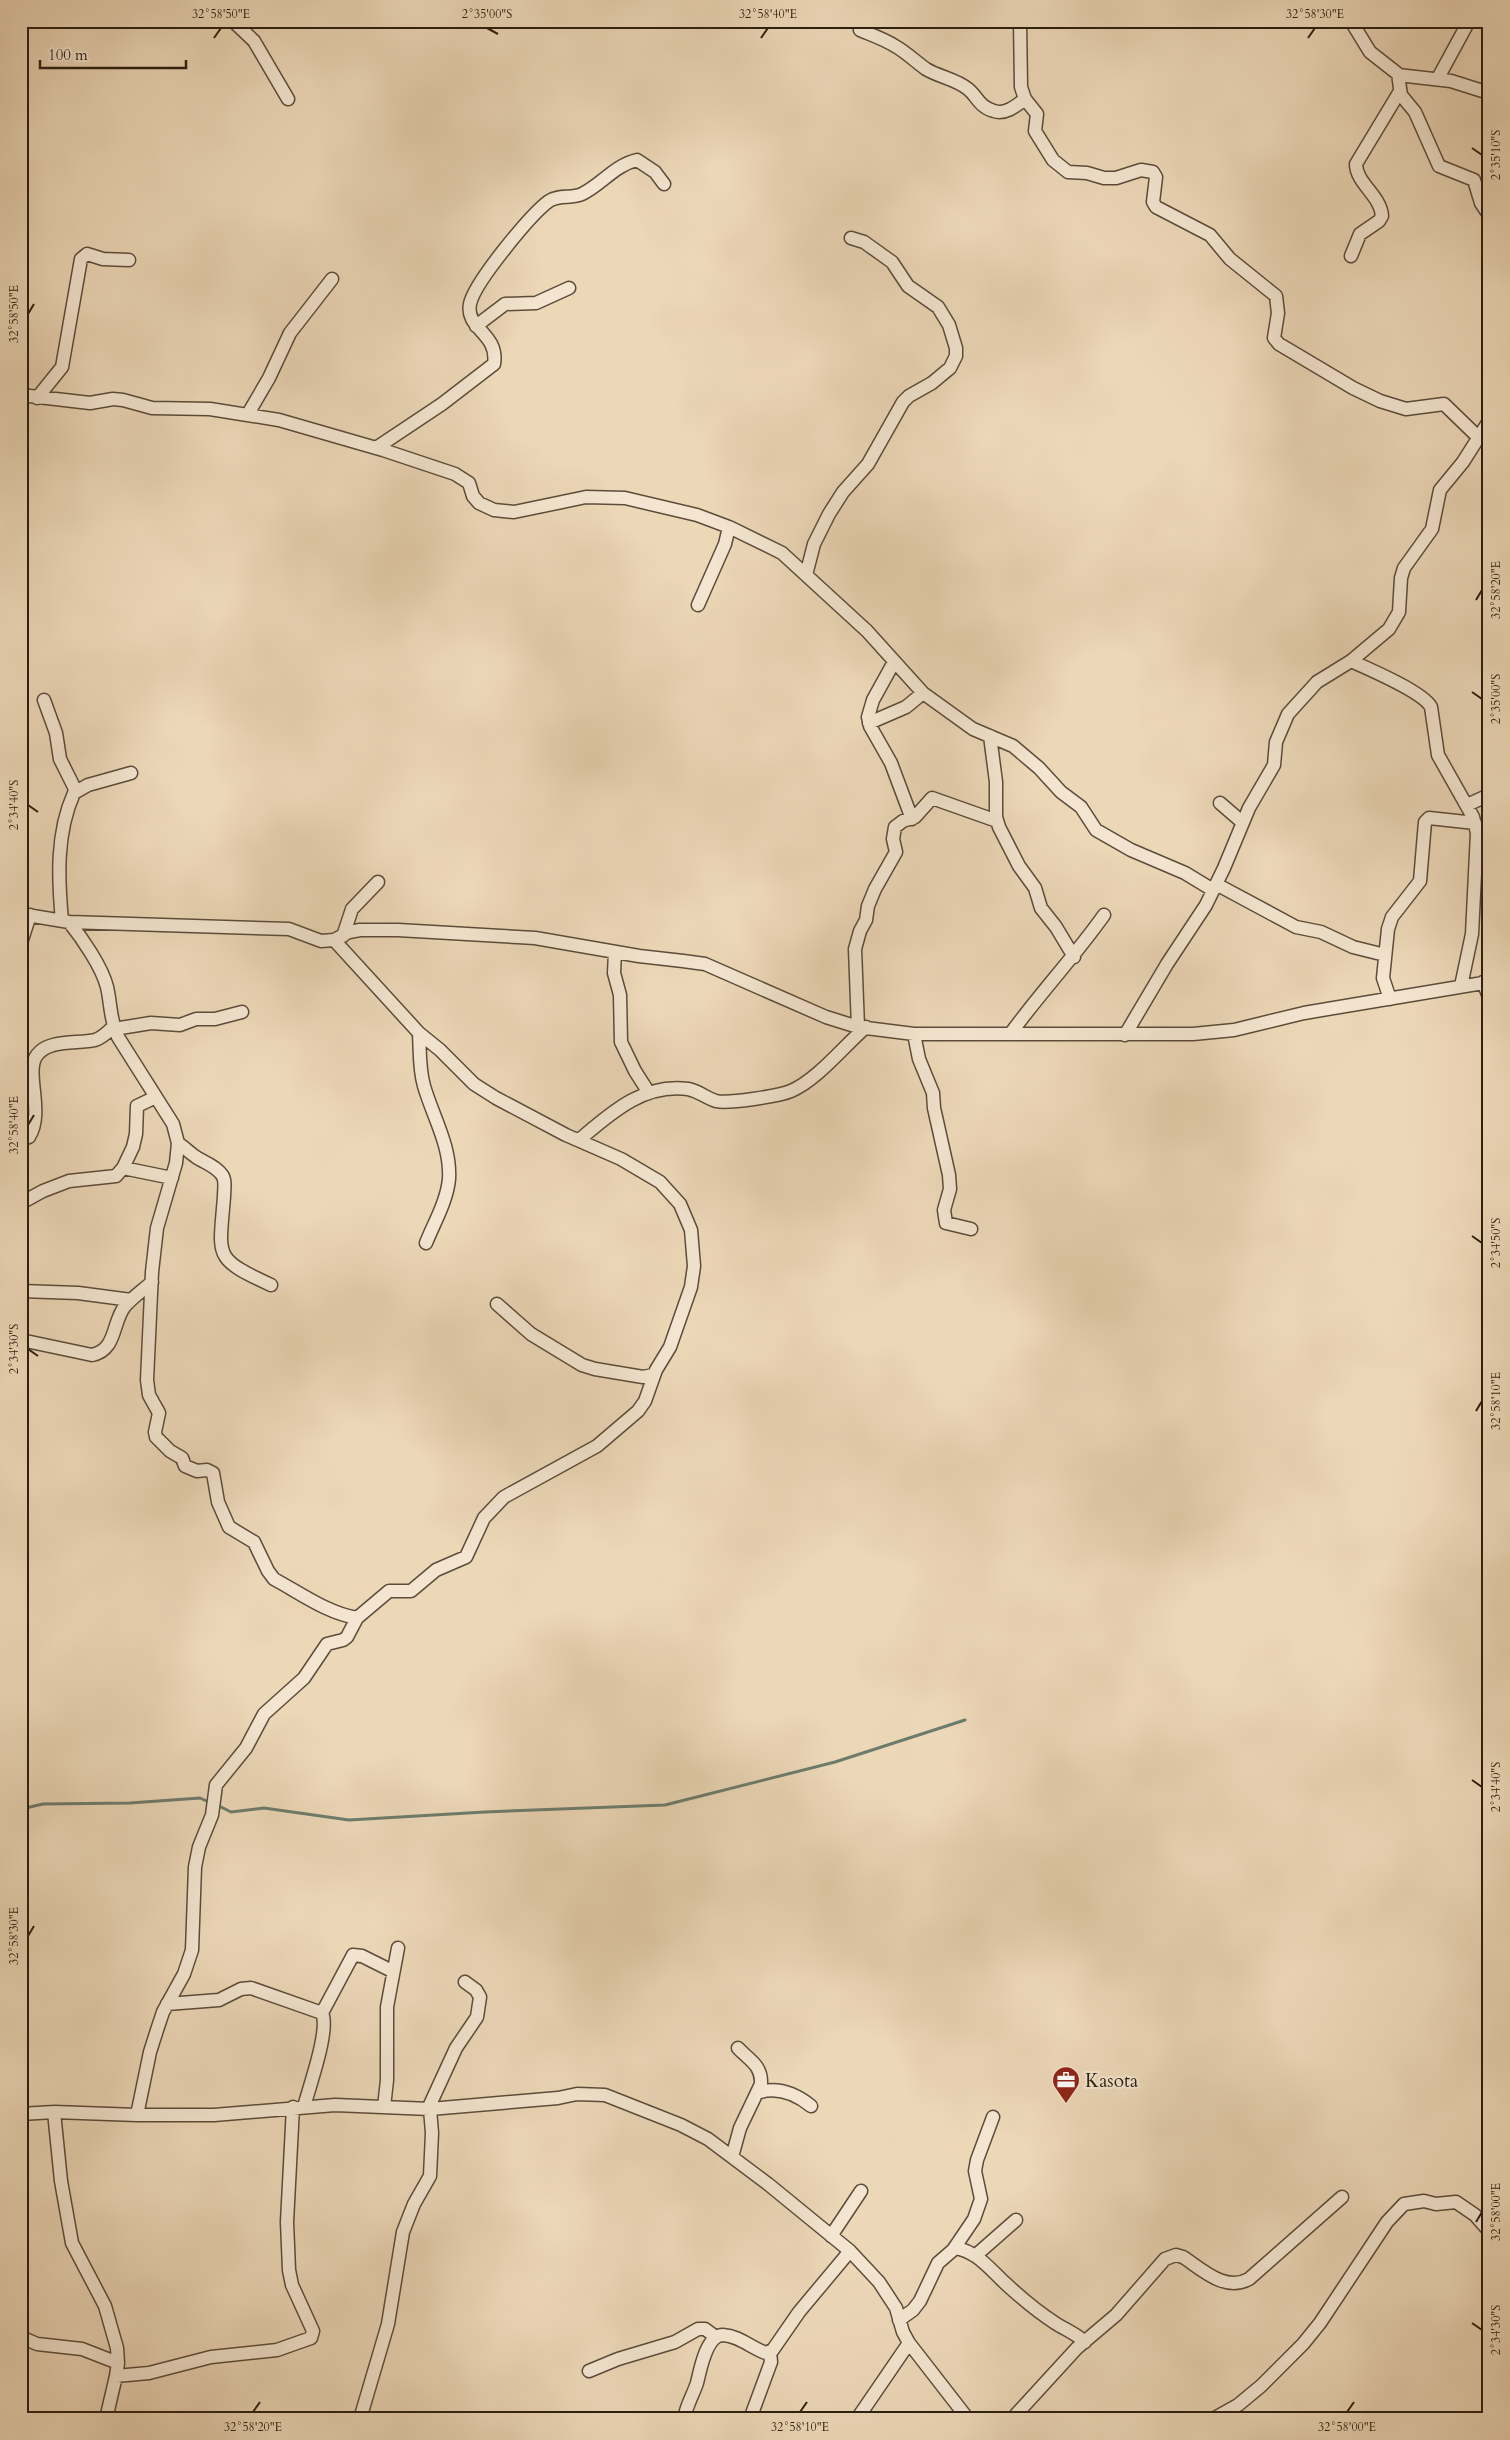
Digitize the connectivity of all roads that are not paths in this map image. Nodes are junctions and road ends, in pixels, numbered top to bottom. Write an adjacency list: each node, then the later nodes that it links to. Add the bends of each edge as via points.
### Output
1 (233, 21): 10 (street, via 254,41)
2 (1020, 21): 11 (street, via 1019,70)
3 (1351, 21): 6 (street, via 1370,52)
4 (1468, 21): 7 (street)
5 (860, 30): 11 (street, via 896,46 928,70 954,80 994,112 1016,107)
6 (1398, 75): 7 (street); 8 (street)
7 (1438, 78): 9 (street)
8 (1400, 91): 13 (street, via 1415,112 1439,166 1474,180 1484,210); 15 (street, via 1356,164 1356,171 1377,201 1382,216 1360,234)
9 (1489, 94)
10 (288, 99)
11 (1025, 99): 24 (street, via 1037,114 1035,131 1039,140 1053,160 1068,172 1104,178 1116,178 1141,170 1152,172 1156,176 1156,207 1210,235 1230,259 1276,296 1278,313 1274,338 1285,349 1353,388 1397,407 1406,410 1444,404)
12 (664, 184): 19 (street, via 655,172 637,160 622,166 584,193 549,201 519,229 474,295 470,315)
13 (1489, 215)
14 (851, 238): 27 (street, via 879,251 892,262 908,286 938,307 949,325 956,356 942,375 903,402 868,464 843,492 830,514 814,544)
15 (1351, 256)
16 (129, 260): 21 (street, via 103,259 87,254 81,259 62,367)
17 (332, 280): 22 (street, via 290,333)
18 (570, 288): 19 (street, via 536,303 505,304)
19 (476, 326): 25 (street, via 494,346 494,364)
20 (21, 395): 21 (street)
21 (37, 398): 22 (street, via 90,404 113,399 152,408 188,407)
22 (248, 414): 25 (street, via 303,426)
23 (1489, 421): 24 (street)
24 (1478, 437): 29 (street, via 1440,490 1432,529 1404,568 1399,612 1395,620 1379,640)
25 (376, 448): 26 (street, via 462,477 469,482 479,503 494,510 514,512 586,497 625,498 697,515)
26 (728, 527): 27 (street, via 782,553); 28 (street, via 725,544)
27 (806, 575): 30 (street, via 867,631)
28 (698, 605)
29 (1351, 661): 39 (street, via 1410,688 1428,700 1438,754); 42 (street, via 1317,682 1288,714 1276,742 1274,765)
30 (894, 662): 31 (street); 33 (street, via 873,700)
31 (923, 693): 33 (street, via 906,707); 34 (street, via 973,729)
32 (44, 700): 36 (street, via 56,733 60,759)
33 (869, 723): 40 (street, via 891,763)
34 (990, 736): 41 (street); 45 (street, via 1013,746 1039,768 1060,792 1081,807 1096,830 1131,850)
35 (131, 773): 36 (street)
36 (76, 791): 48 (street, via 69,804 61,838 60,893)
37 (1489, 795): 39 (street)
38 (1220, 803): 42 (street)
39 (1467, 805): 43 (street)
40 (912, 819): 41 (street, via 932,798); 59 (street, via 895,827 896,852 874,890 855,949)
41 (997, 821): 53 (street, via 1019,866 1035,888 1041,908)
42 (1242, 822): 45 (street)
43 (1475, 823): 52 (street, via 1427,820 1420,881 1392,917); 55 (street, via 1474,918)
44 (378, 882): 49 (street, via 352,909)
45 (1214, 887): 52 (street, via 1296,927 1321,932 1353,947); 64 (street)
46 (26, 915): 48 (street); 50 (street)
47 (1104, 915): 53 (street)
48 (66, 921): 49 (street, via 289,929 321,942); 60 (street, via 87,946 107,986)
49 (338, 938): 51 (street, via 360,930 398,930 535,938); 61 (street)
50 (21, 943)
51 (614, 952): 59 (street, via 705,964 826,1017); 65 (street, via 614,973 620,995 621,1042 634,1071)
52 (1385, 955): 57 (street, via 1383,978)
53 (1074, 957): 62 (street)
54 (1486, 982): 55 (street); 56 (street)
55 (1461, 986): 57 (street)
56 (1489, 997)
57 (1390, 999): 64 (street, via 1304,1013 1234,1030)
58 (242, 1012): 60 (street, via 215,1019 196,1019 180,1025 150,1022)
59 (862, 1027): 63 (street); 65 (street, via 806,1082 791,1091 770,1097 720,1102 689,1089)
60 (113, 1028): 66 (street); 67 (street, via 96,1040 56,1044 36,1056 36,1121 28,1137)
61 (419, 1033): 68 (street, via 474,1084); 74 (street, via 424,1086 446,1150 449,1178)
62 (1011, 1033): 63 (street); 64 (street)
63 (914, 1034): 73 (street, via 919,1059 933,1093 949,1175 950,1189 944,1218 946,1223)
64 (1125, 1035)
65 (649, 1093): 68 (street, via 618,1107)
66 (156, 1097): 69 (street, via 173,1124); 70 (street, via 137,1106 136,1134)
67 (21, 1140)
68 (579, 1140): 81 (street, via 660,1182 680,1204 691,1230 694,1266 691,1287 670,1347)
69 (178, 1143): 71 (street); 76 (street, via 223,1176 220,1243 227,1262)
70 (123, 1168): 71 (street); 72 (street, via 116,1176 69,1181)
71 (172, 1178): 75 (street, via 157,1228)
72 (21, 1203)
73 (971, 1229)
74 (426, 1244)
75 (152, 1282): 78 (street); 82 (street, via 147,1380 149,1395 159,1413 156,1437 182,1458 185,1466 213,1473 218,1502 229,1527 254,1542 274,1578 326,1608)
76 (271, 1285)
77 (21, 1291): 78 (street)
78 (131, 1300): 80 (street, via 120,1315 112,1340 98,1353 92,1355)
79 (497, 1304): 81 (street, via 531,1334 582,1365 643,1378)
80 (21, 1340)
81 (653, 1375): 82 (street, via 645,1401 612,1435 504,1497 484,1518 466,1557 436,1570 411,1590 389,1591)
82 (357, 1618): 86 (street, via 347,1637 327,1644 304,1678 264,1714 246,1748 216,1785 212,1814 194,1867 192,1950 176,1992)
83 (398, 1948): 84 (street)
84 (392, 1971): 87 (street, via 353,1955); 92 (street, via 387,2007)
85 (464, 1982): 93 (street, via 480,1997 477,2017 456,2048)
86 (167, 2004): 87 (street, via 219,2000 250,1988); 96 (street, via 150,2052)
87 (322, 2013): 91 (street, via 325,2019 322,2035)
88 (738, 2048): 89 (street, via 760,2069 761,2084)
89 (757, 2093): 90 (street, via 770,2090 791,2093); 98 (street, via 740,2128)
90 (811, 2106)
91 (299, 2107): 92 (street); 96 (street, via 214,2114); 117 (street, via 287,2222 288,2270 313,2331 311,2338 276,2350 211,2357 149,2373)
92 (384, 2107): 93 (street)
93 (429, 2109): 98 (street, via 577,2094 605,2095 695,2132); 119 (street, via 430,2176 404,2232 386,2330)
94 (54, 2112): 95 (street); 96 (street); 115 (street, via 61,2182 72,2243 104,2306 117,2348)
95 (21, 2114)
96 (137, 2115)
97 (993, 2117): 104 (street, via 975,2171 981,2199 979,2208)
98 (732, 2157): 103 (street)
99 (861, 2191): 103 (street)
100 (1342, 2197): 108 (street, via 1240,2284 1219,2280 1183,2256 1170,2256)
101 (1016, 2220): 106 (street)
102 (1489, 2231): 125 (street, via 1475,2215 1456,2202 1404,2204 1386,2222 1303,2344 1261,2386)
103 (831, 2236): 105 (street)
104 (955, 2248): 106 (street); 107 (street, via 938,2263 920,2301)
105 (850, 2251): 107 (street, via 890,2296); 114 (street)
106 (975, 2256): 109 (street, via 1028,2302)
107 (900, 2320): 113 (street)
108 (1104, 2325): 109 (street); 112 (street)
109 (1072, 2332): 112 (street)
110 (21, 2337): 115 (street, via 37,2344 82,2348)
111 (716, 2338): 114 (street, via 722,2335 738,2338 761,2351); 116 (street, via 705,2329 698,2328 675,2342); 120 (street, via 701,2362)
112 (1084, 2342): 124 (street)
113 (909, 2343): 122 (street); 123 (street)
114 (770, 2351): 121 (street, via 771,2362)
115 (118, 2363): 117 (street)
116 (589, 2371)
117 (116, 2376): 118 (street)
118 (106, 2419)
119 (360, 2419)
120 (684, 2419)
121 (750, 2419)
122 (857, 2419)
123 (968, 2419)
124 (1012, 2419)
125 (1213, 2419)

